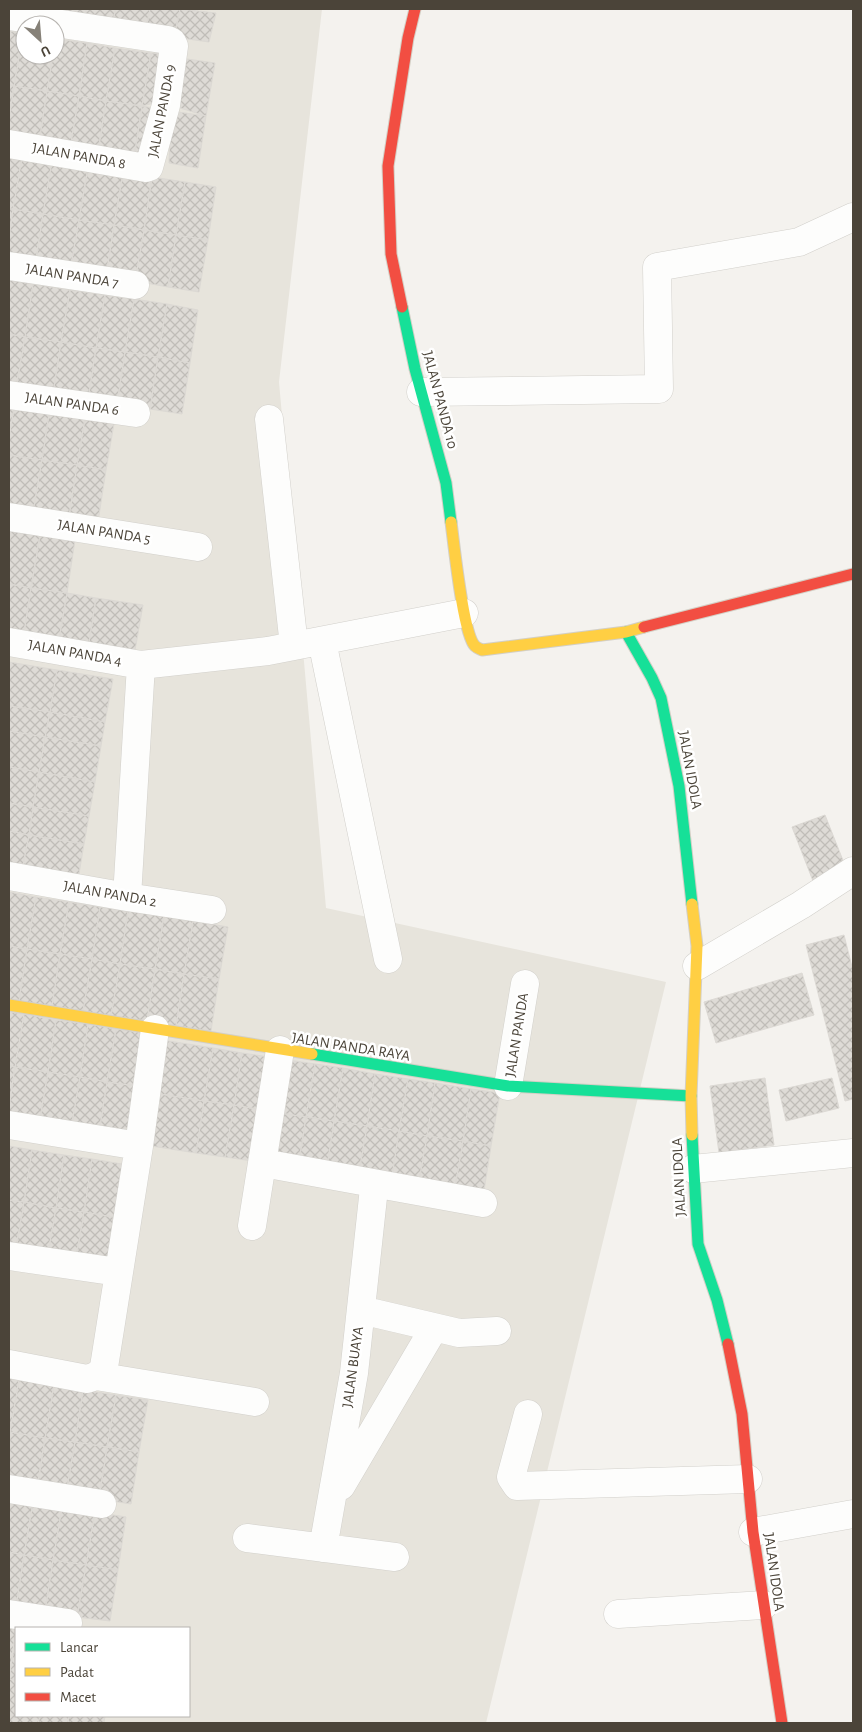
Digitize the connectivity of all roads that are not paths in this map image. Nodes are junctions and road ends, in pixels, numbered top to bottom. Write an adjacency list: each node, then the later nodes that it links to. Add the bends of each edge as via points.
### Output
1 (415, 9): 8 (street, JALAN PANDA 10, via 388,166 391,254)
2 (9, 16): 4 (street, JALAN PANDA 9, via 172,42 166,105)
3 (9, 144): 4 (street, JALAN PANDA 8)
4 (149, 167)
5 (853, 217): 8 (street, via 799,242 657,267 659,389)
6 (9, 266): 7 (street, JALAN PANDA 7)
7 (135, 285)
8 (421, 392): 15 (street, JALAN PANDA 10, via 446,483)
9 (9, 395): 10 (street, JALAN PANDA 6)
10 (136, 413)
11 (269, 419): 19 (street)
12 (9, 517): 13 (street, JALAN PANDA 5)
13 (198, 547)
14 (853, 574): 16 (street)
15 (464, 613): 16 (street, JALAN PANDA 10, via 472,640 482,650); 17 (street, JALAN PANDA 4)
16 (626, 632): 26 (street, JALAN IDOLA, via 661,698 679,786)
17 (322, 641): 19 (street, JALAN PANDA 4); 25 (street)
18 (9, 642): 20 (street, JALAN PANDA 4)
19 (294, 646): 20 (street, JALAN PANDA 4)
20 (141, 665): 23 (street)
21 (853, 872): 26 (street)
22 (9, 876): 23 (street, JALAN PANDA 2)
23 (127, 897): 24 (street, JALAN PANDA 2)
24 (212, 910)
25 (388, 959)
26 (697, 966): 32 (street, JALAN IDOLA)
27 (525, 984): 31 (street, JALAN PANDA)
28 (9, 1005): 29 (street, JALAN PANDA RAYA)
29 (155, 1029): 30 (street, JALAN PANDA RAYA); 34 (street)
30 (280, 1050): 31 (street, JALAN PANDA RAYA); 36 (street)
31 (508, 1086): 32 (street, JALAN PANDA RAYA)
32 (691, 1096): 37 (street, JALAN IDOLA)
33 (9, 1125): 34 (street)
34 (139, 1146): 42 (street)
35 (853, 1153): 37 (street)
36 (263, 1164): 38 (street); 40 (street)
37 (693, 1169): 50 (street, JALAN IDOLA, via 698,1244 732,1356)
38 (377, 1185): 39 (street); 43 (street, JALAN BUAYA)
39 (483, 1202)
40 (252, 1226)
41 (9, 1256): 42 (street)
42 (118, 1272): 47 (street, via 104,1366)
43 (361, 1310): 44 (street); 52 (street, JALAN BUAYA, via 354,1374)
44 (434, 1328): 45 (street, via 459,1333); 52 (street)
45 (497, 1331)
46 (9, 1364): 47 (street, via 88,1379)
47 (96, 1376): 48 (street)
48 (255, 1402)
49 (528, 1414): 50 (street, via 511,1477 517,1486)
50 (748, 1479): 55 (street, JALAN IDOLA)
51 (9, 1489): 53 (street)
52 (331, 1502): 57 (street, JALAN BUAYA)
53 (102, 1504)
54 (853, 1514): 55 (street)
55 (753, 1532): 59 (street, JALAN IDOLA)
56 (247, 1538): 57 (street)
57 (323, 1548): 58 (street)
58 (395, 1557)
59 (764, 1605): 61 (street); 63 (street, JALAN IDOLA)
60 (9, 1614): 62 (street)
61 (618, 1614)
62 (68, 1624)
63 (782, 1723)

